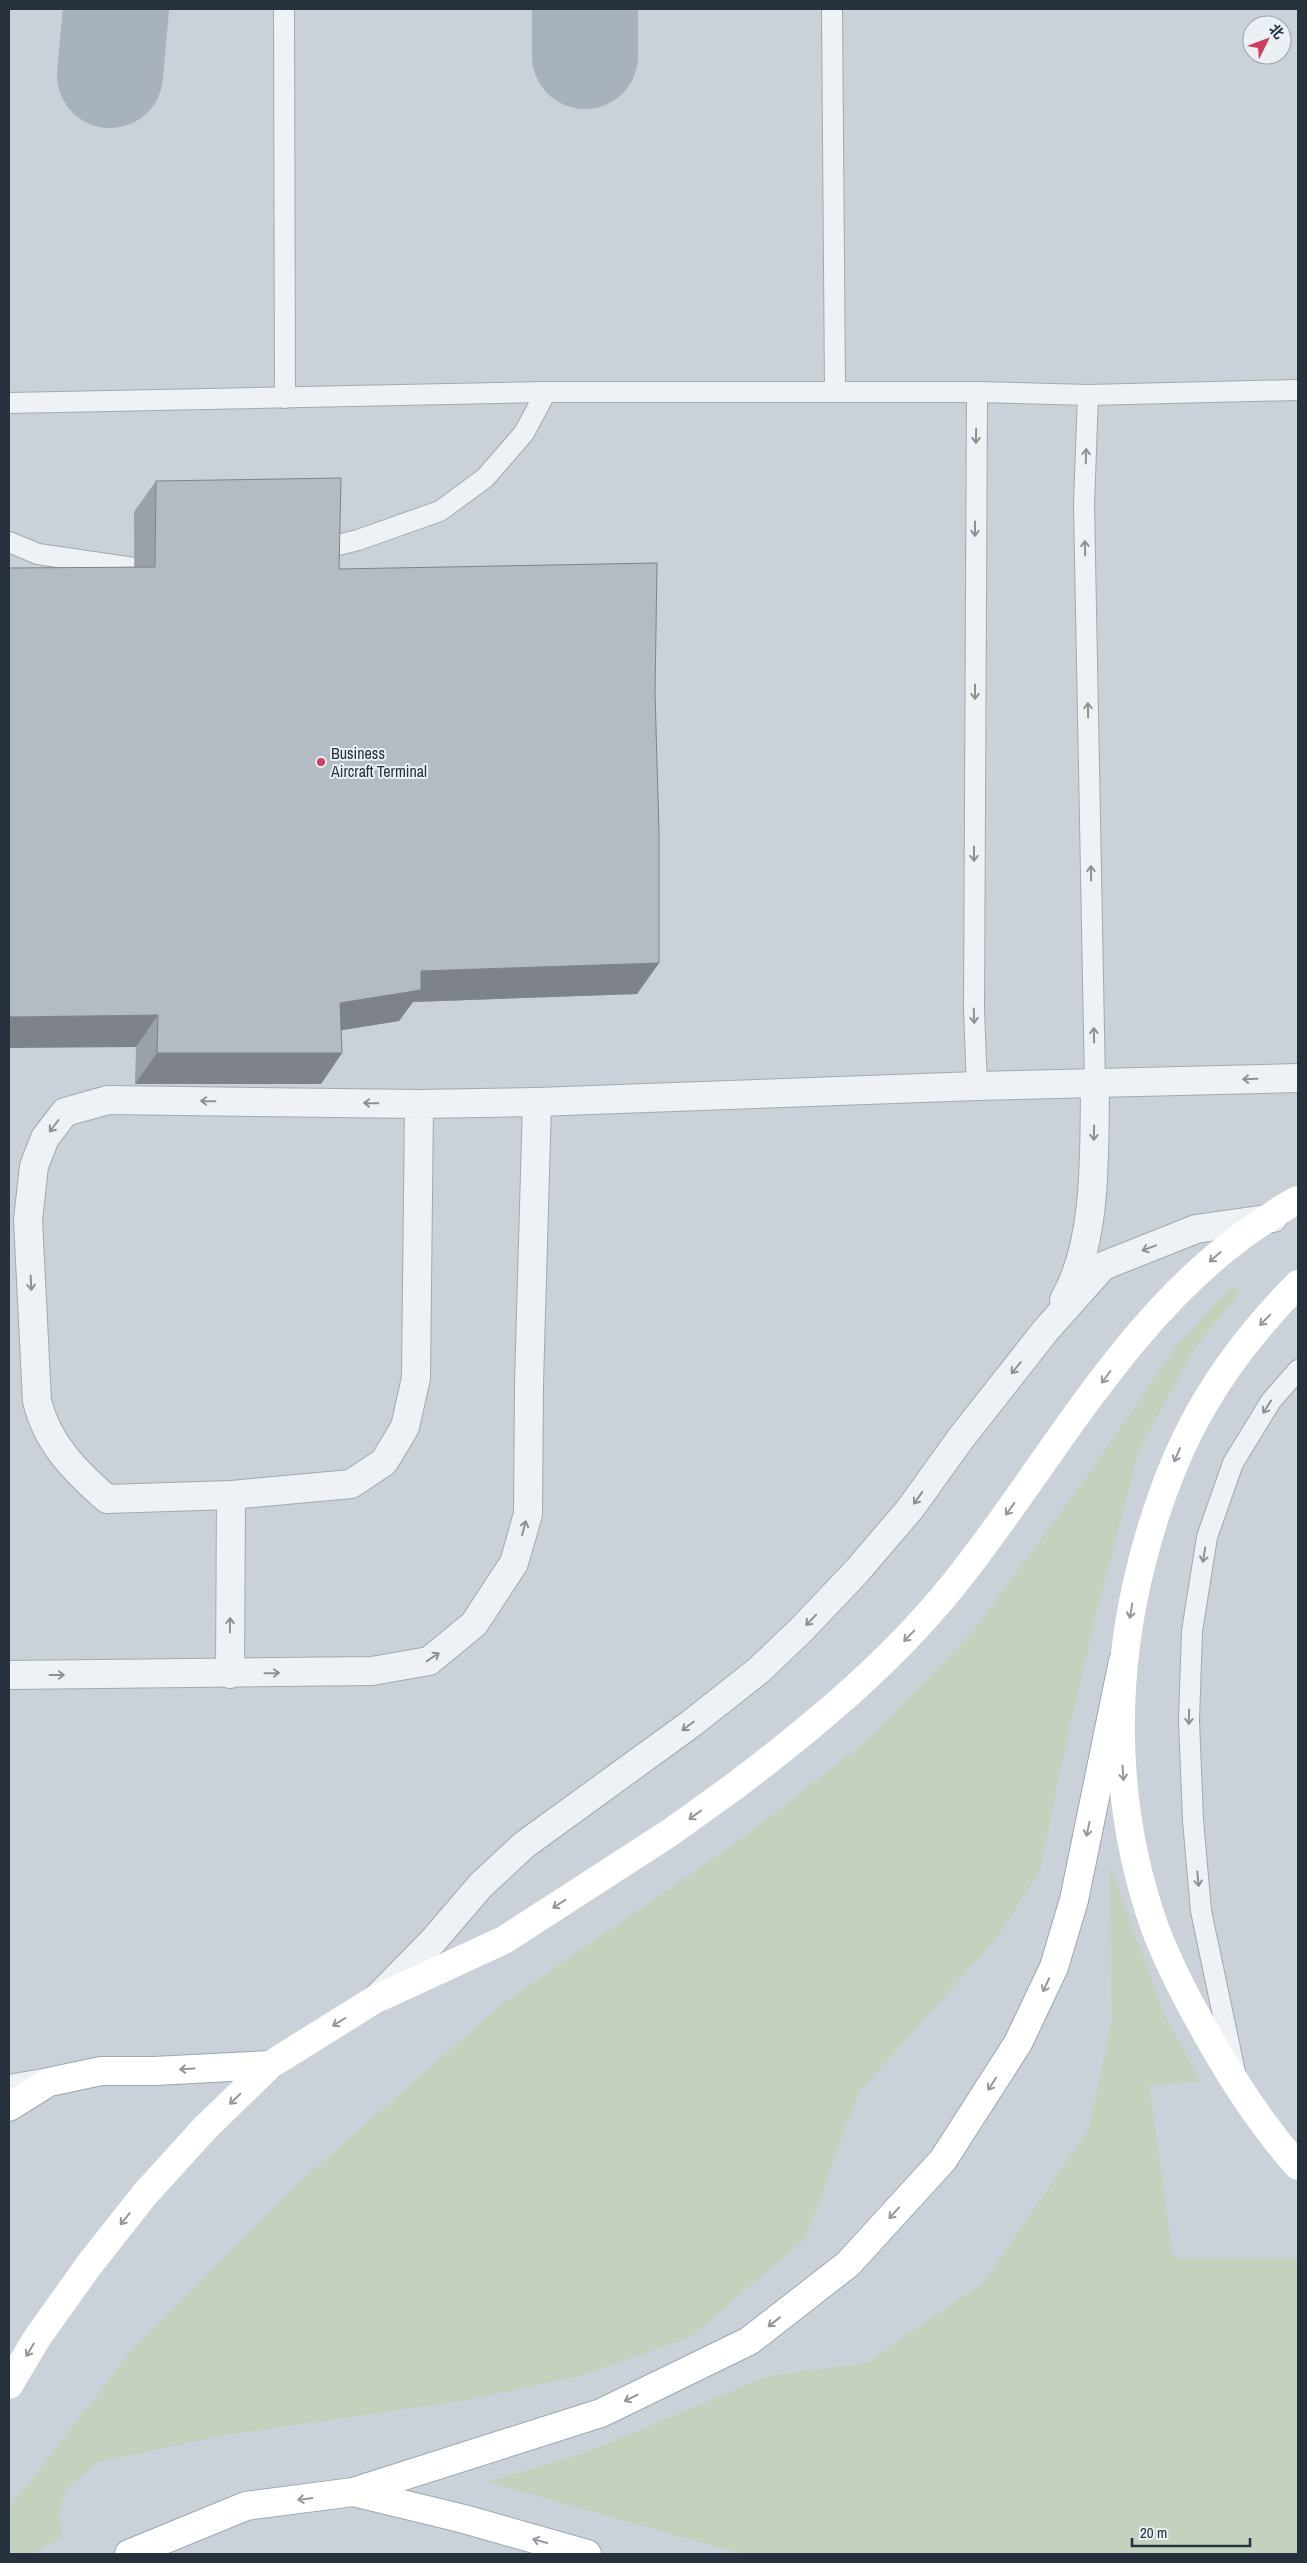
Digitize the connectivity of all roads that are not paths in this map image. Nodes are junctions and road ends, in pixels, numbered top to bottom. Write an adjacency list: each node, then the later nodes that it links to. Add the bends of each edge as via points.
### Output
1 (284, 9): 8 (lane)
2 (832, 9): 5 (lane)
3 (1298, 390): 7 (lane)
4 (546, 392): 5 (lane); 8 (lane); 11 (lane, via 524,433 485,478 440,511 358,540)
5 (835, 392): 6 (lane)
6 (977, 392): 7 (lane); 15 (lane, one-way to 15, via 974,1010)
7 (1088, 394): 14 (lane, one-way to 7, via 1084,504)
8 (286, 398): 9 (lane)
9 (9, 403)
10 (9, 542): 12 (lane, via 38,554)
11 (318, 550)
12 (134, 568)
13 (1298, 1078): 14 (street, one-way to 14)
14 (1095, 1084): 15 (street); 21 (street, one-way to 21, via 1089,1223 1072,1286)
15 (977, 1086): 16 (street)
16 (537, 1102): 17 (street); 25 (street, one-way to 16, via 372,1671 429,1661 474,1624 514,1563 528,1514)
17 (419, 1104): 23 (street, via 416,1378 405,1427 384,1462 351,1484); 23 (street, one-way to 23, via 108,1100 64,1112 45,1138 34,1166 28,1220 37,1401 42,1421 78,1474 107,1499)
18 (1298, 1200): 27 (main road, one-way to 27, bridge, via 1236,1240 1185,1284 1109,1373 965,1571 923,1622 874,1672 813,1726 671,1832 504,1940)
19 (1298, 1214): 21 (street, one-way to 21, via 1196,1229 1103,1266)
20 (1298, 1284): 24 (main road, one-way to 24, via 1246,1341 1209,1394 1177,1454 1153,1520 1135,1589)
21 (1046, 1330): 27 (street, one-way to 27, via 910,1509 802,1629 759,1670 692,1723 524,1845 481,1884 433,1941)
22 (1298, 1370): 31 (lane, one-way to 31, via 1271,1401 1233,1462 1207,1537 1192,1632 1188,1720 1201,1911)
23 (232, 1495): 25 (street, one-way to 23)
24 (1123, 1661): 31 (main road, one-way to 31, via 1119,1724 1124,1794 1134,1851 1155,1928 1189,2003); 35 (main road, one-way to 35, via 1074,1900 1054,1967 1018,2043 942,2160 848,2264 749,2341 601,2413)
25 (230, 1674): 26 (street, one-way to 25)
26 (9, 1675)
27 (374, 2000): 28 (main road, one-way to 28)
28 (270, 2066): 29 (main road, one-way to 29, via 101,2071); 34 (main road, one-way to 34, via 205,2128 144,2194 88,2265)
29 (49, 2082): 30 (street); 32 (main road)
30 (9, 2089)
31 (1238, 2090): 33 (main road)
32 (9, 2108)
33 (1298, 2166)
34 (9, 2385)
35 (353, 2492): 36 (main road, one-way to 36, via 246,2506); 37 (main road, one-way to 35)
36 (131, 2553)
37 (587, 2554)

